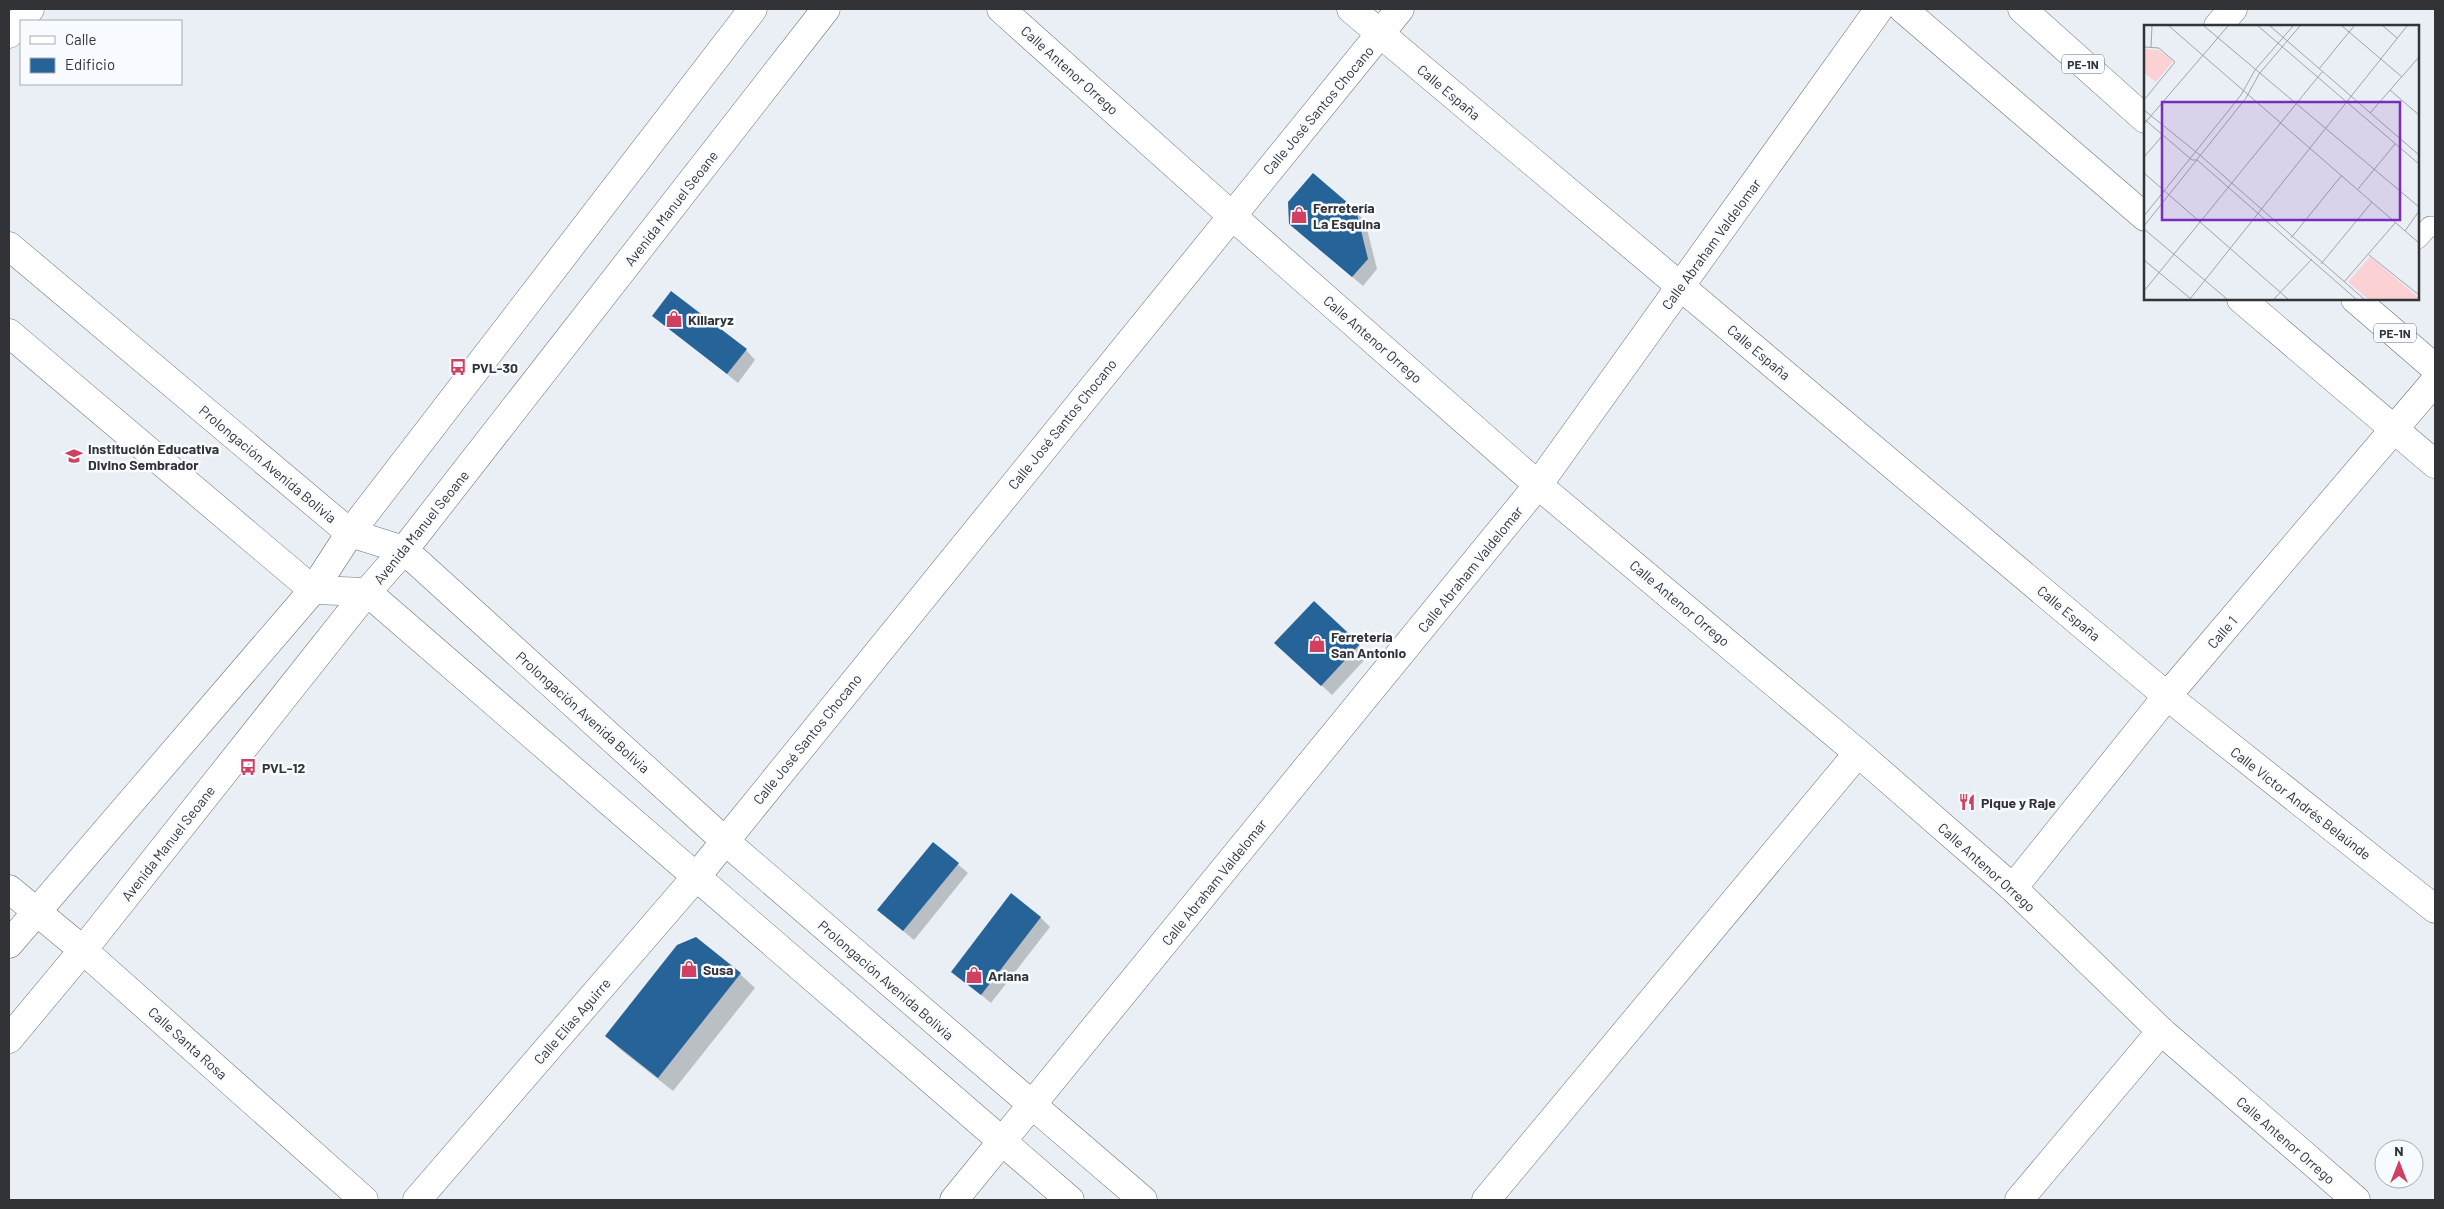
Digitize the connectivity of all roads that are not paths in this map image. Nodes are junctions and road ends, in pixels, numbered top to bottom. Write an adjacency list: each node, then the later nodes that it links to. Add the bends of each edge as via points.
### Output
1 (30, 9): 11 (main road)
2 (754, 9): 31 (main road)
3 (826, 9): 32 (main road, Avenida Manuel Seoane)
4 (1001, 9): 17 (main road, Calle Antenor Orrego)
5 (1350, 9): 15 (main road, Calle España)
6 (1400, 9): 15 (main road, Calle José Santos Chocano)
7 (1879, 9): 22 (main road, Calle Abraham Valdelomar)
8 (1903, 9): 18 (main road)
9 (2022, 9): 16 (main road, PE-1N)
10 (2233, 9): 13 (main road)
11 (21, 20)
12 (20, 21): 14 (main road)
13 (2219, 25)
14 (9, 34)
15 (1380, 34): 17 (main road, Calle José Santos Chocano); 22 (main road, Calle España)
16 (2144, 115)
17 (1231, 215): 30 (main road, Calle Antenor Orrego); 37 (main road, Calle José Santos Chocano)
18 (2144, 216)
19 (2435, 226): 20 (lane, via 2430,226)
20 (2419, 238)
21 (9, 246): 31 (main road, Prolongación Avenida Bolivia)
22 (1681, 286): 30 (main road, Calle Abraham Valdelomar); 35 (main road, Calle España)
23 (2242, 300): 28 (main road)
24 (2358, 300): 26 (main road, PE-1N)
25 (12, 341): 33 (main road)
26 (2435, 368)
27 (2435, 381): 28 (main road, Calle 1)
28 (2394, 430): 29 (main road); 35 (main road, Calle 1)
29 (2435, 464)
30 (1538, 485): 36 (main road, Calle Antenor Orrego); 47 (main road, Calle Abraham Valdelomar)
31 (350, 533): 32 (main road, Prolongación Avenida Bolivia); 33 (main road)
32 (404, 550): 34 (main road, Avenida Manuel Seoane); 37 (main road, Prolongación Avenida Bolivia)
33 (313, 590): 34 (main road); 42 (main road)
34 (368, 592): 38 (main road); 44 (main road, Avenida Manuel Seoane)
35 (2167, 696): 39 (main road, Calle 1); 41 (main road, Calle Víctor Andrés Belaúnde)
36 (1858, 753): 39 (main road, Calle Antenor Orrego); 54 (main road)
37 (725, 841): 38 (main road, Calle Elias Aguirre); 47 (main road, Prolongación Avenida Bolivia)
38 (696, 876): 48 (main road); 50 (main road, Calle Elias Aguirre)
39 (2013, 888): 45 (main road, Calle Antenor Orrego)
40 (9, 889): 42 (main road, Calle Santa Rosa)
41 (2435, 909)
42 (36, 912): 43 (main road); 44 (main road, Calle Santa Rosa)
43 (9, 944)
44 (83, 950): 46 (main road, Avenida Manuel Seoane); 49 (main road, Calle Santa Rosa)
45 (2161, 1031): 55 (main road); 56 (main road, Calle Antenor Orrego)
46 (9, 1039)
47 (1031, 1106): 48 (main road, Calle Abraham Valdelomar); 53 (main road, Prolongación Avenida Bolivia)
48 (1002, 1142): 51 (main road, Calle Abraham Valdelomar); 52 (main road)
49 (364, 1200)
50 (417, 1200)
51 (954, 1200)
52 (1070, 1200)
53 (1143, 1200)
54 (1486, 1200)
55 (2019, 1200)
56 (2356, 1200)

